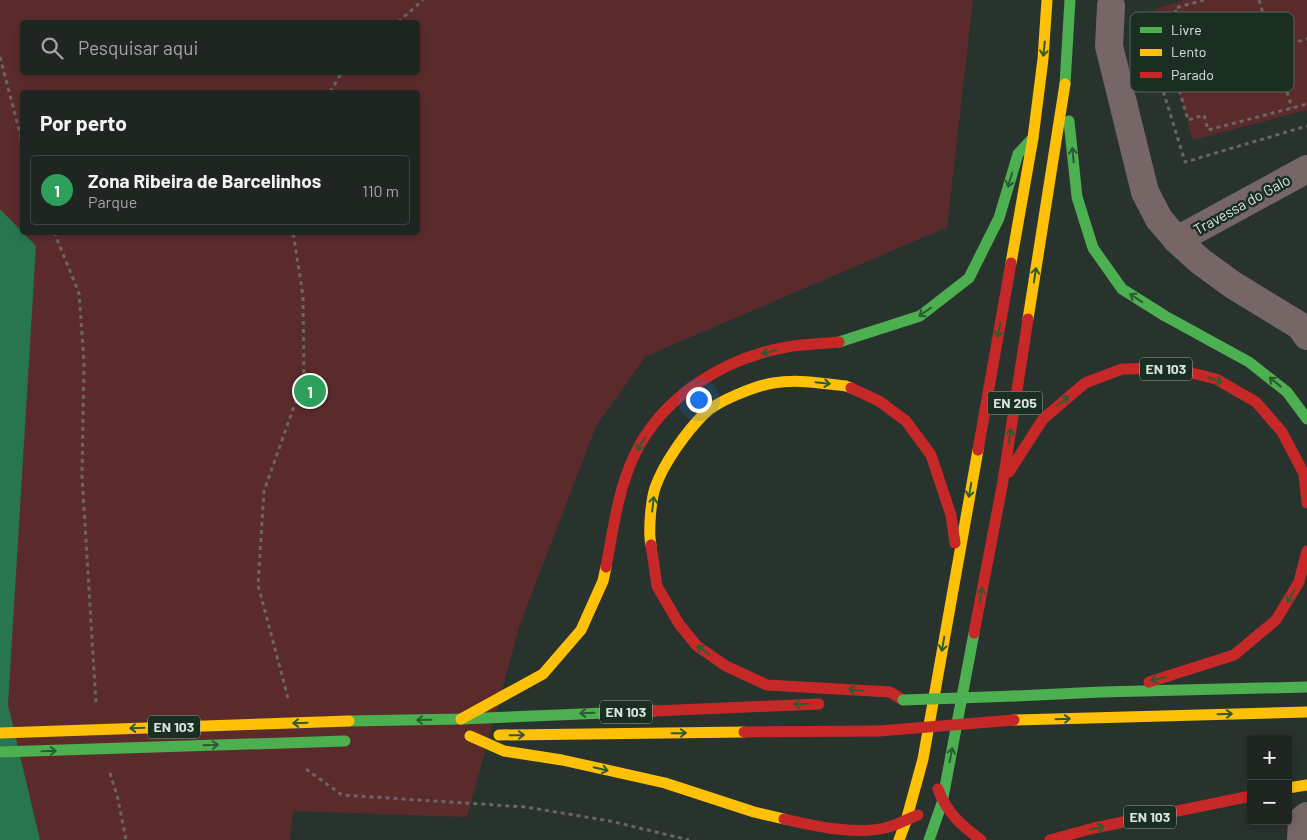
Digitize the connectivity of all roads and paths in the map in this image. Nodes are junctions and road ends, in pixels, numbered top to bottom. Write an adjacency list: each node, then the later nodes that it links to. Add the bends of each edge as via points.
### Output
1 (423, 0): 9 (path)
2 (1047, 0): 23 (main road, EN 205, one-way to 23)
3 (1070, 0): 14 (main road, EN 205)
4 (1204, 0): 7 (path, via 1175,8)
5 (1259, 0): 8 (path)
6 (1111, 6): 27 (street, via 1109,46 1145,192 1159,219)
7 (1176, 12)
8 (1263, 12)
9 (400, 20)
10 (1307, 40): 11 (path)
11 (1294, 43)
12 (0, 57): 22 (path)
13 (340, 75): 15 (path)
14 (1065, 82): 29 (main road, one-way to 14, via 1287,392 1249,362 1122,289 1093,248 1077,197); 30 (main road, EN 205, one-way to 14)
15 (331, 90)
16 (1164, 92): 21 (path, via 1185,162)
17 (1180, 92): 20 (path, via 1188,120 1204,115 1208,130)
18 (1287, 92): 20 (path)
19 (1307, 104): 20 (path)
20 (1292, 108)
21 (1307, 126)
22 (20, 133)
23 (1033, 138): 33 (main road, EN 205, one-way to 33); 42 (main road, one-way to 42, via 1018,154 999,218 969,278 920,316 839,342 782,348 733,362 687,390 655,421 634,456 620,497 603,581 581,630 543,674)
24 (1307, 169): 27 (street, Travessa do Galo)
25 (55, 235): 41 (path, via 79,293 84,362 82,475)
26 (293, 235): 39 (path, via 303,296 304,378 264,491 258,585)
27 (1178, 240): 28 (street, via 1200,261 1234,285 1300,326)
28 (1307, 336)
29 (1307, 418)
30 (1003, 481): 31 (main road, EN 103, one-way to 31, via 1042,419 1084,383 1122,369 1172,368 1216,379 1256,402 1282,432 1304,474); 52 (main road, EN 205, one-way to 30)
31 (1307, 503)
32 (1307, 550): 35 (main road, one-way to 35, via 1299,582 1276,620 1234,655 1162,679)
33 (958, 562): 36 (main road, one-way to 33, via 890,692 767,685 726,666 697,646 679,624 657,586 649,535 655,488 676,447 705,413 741,392 773,383 846,386 879,401 906,421 931,455 951,515); 46 (main road, EN 205, one-way to 46)
34 (1307, 687): 35 (main road)
35 (1101, 692): 36 (main road, bridge)
36 (902, 700): 37 (main road)
37 (863, 702)
38 (834, 703): 42 (main road, EN 103, one-way to 42)
39 (289, 705)
40 (1307, 712): 53 (main road, EN 103, bridge, via 1014,720 879,731 465,736 504,751 665,783)
41 (96, 713)
42 (460, 719): 43 (main road, EN 103, one-way to 43, bridge)
43 (0, 733)
44 (350, 741): 45 (main road, EN 103, one-way to 44, bridge)
45 (0, 752)
46 (923, 759): 52 (main road, via 935,776); 55 (main road, EN 205)
47 (304, 760): 58 (path, via 306,769 342,795 526,807 610,821)
48 (110, 773): 57 (path)
49 (1307, 785): 50 (main road)
50 (1292, 787)
51 (1247, 797): 62 (main road, EN 103, one-way to 51)
52 (942, 803): 55 (main road); 60 (main road, EN 205); 61 (main road, via 959,824)
53 (754, 812): 55 (main road, via 816,826 852,830 885,828); 56 (main road)
54 (1307, 816): 63 (street, via 1302,820)
55 (906, 821): 59 (main road, EN 205)
56 (775, 829)
57 (126, 840)
58 (689, 840)
59 (899, 840)
60 (929, 840)
61 (981, 840)
62 (1050, 840)
63 (1301, 840)

